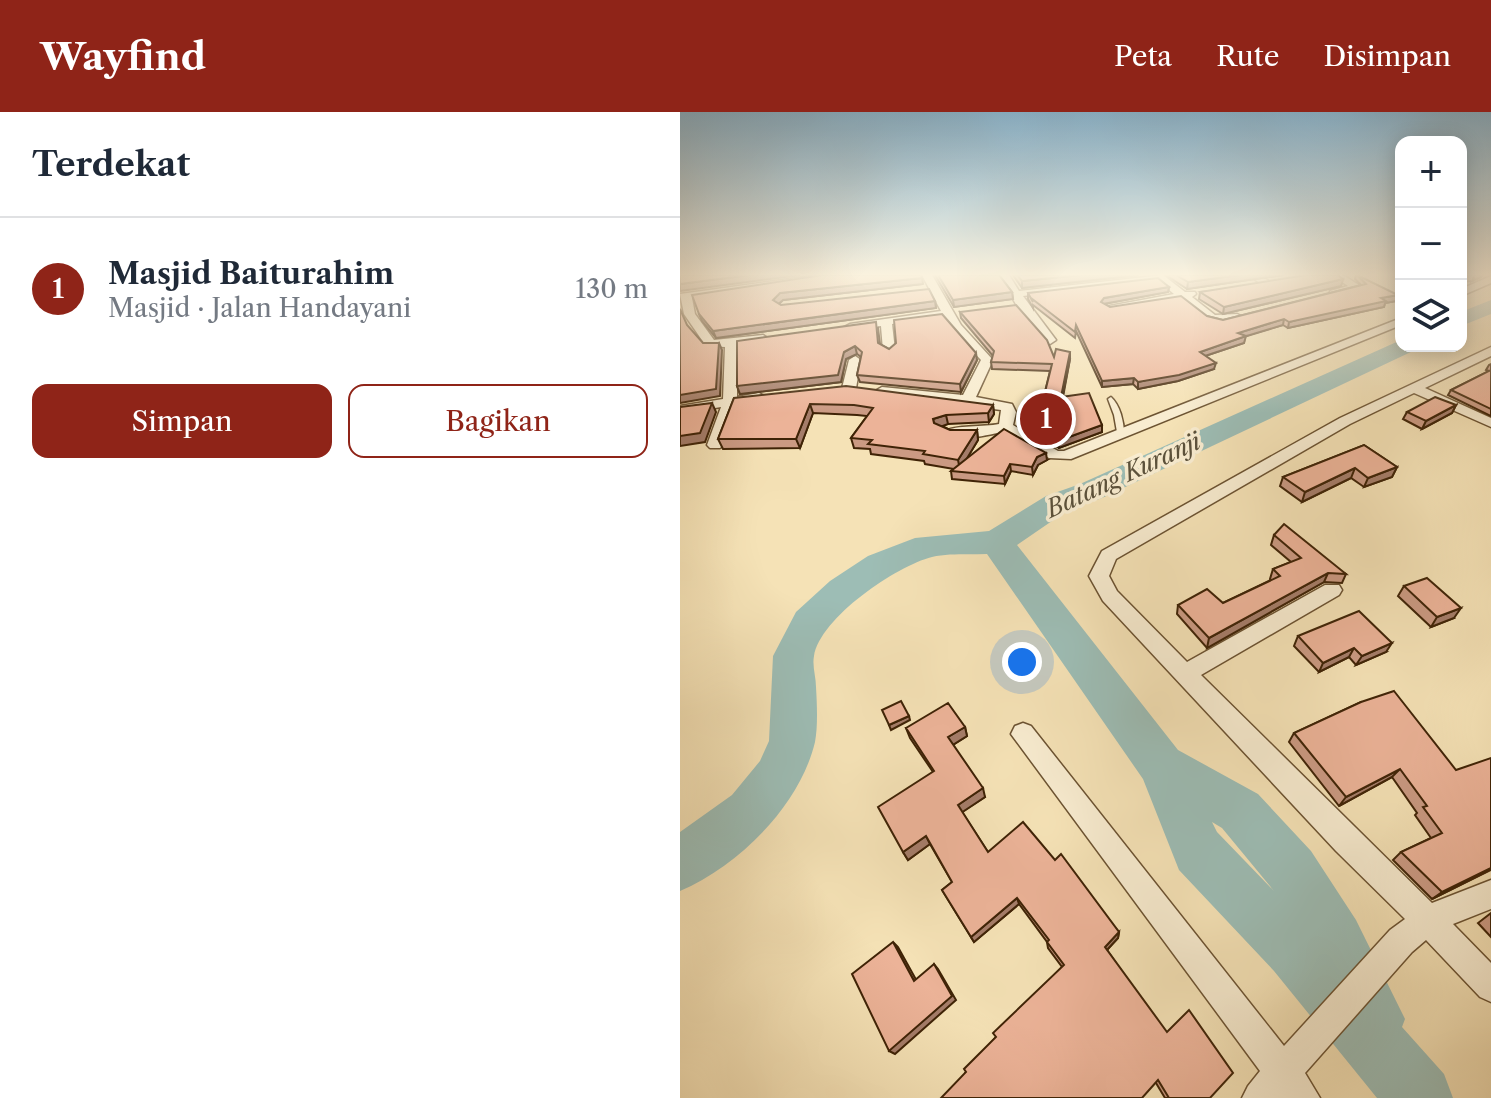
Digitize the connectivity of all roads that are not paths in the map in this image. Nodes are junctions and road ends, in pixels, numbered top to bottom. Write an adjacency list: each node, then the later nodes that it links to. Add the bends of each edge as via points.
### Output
1 (694, 321): 10 (street, via 713,345)
2 (894, 321): 5 (street)
3 (952, 321): 17 (street, via 987,360)
4 (1036, 321): 9 (street)
5 (886, 322): 7 (street); 11 (street)
6 (1395, 323): 23 (street)
7 (843, 328)
8 (770, 338): 10 (street)
9 (1050, 340)
10 (731, 344): 18 (street)
11 (889, 350)
12 (1491, 351): 14 (street)
13 (855, 360): 17 (street, via 842,388)
14 (1416, 389): 20 (street); 26 (street, via 1345,421 1109,555 1099,576 1110,596)
15 (769, 396): 18 (street)
16 (1111, 399): 23 (lane)
17 (968, 400): 21 (street, via 1007,407)
18 (730, 402): 19 (street); 24 (street)
19 (680, 410)
20 (1491, 423)
21 (1005, 427): 22 (street, via 975,433); 23 (street, via 1059,456)
22 (945, 430)
23 (1121, 432)
24 (715, 445)
25 (1332, 590): 26 (street)
26 (1186, 673): 29 (street)
27 (1023, 734): 31 (street)
28 (1491, 894): 29 (street)
29 (1428, 920): 30 (street); 31 (street, via 1401,941)
30 (1491, 986)
31 (1296, 1073): 32 (street)
32 (1260, 1098)

